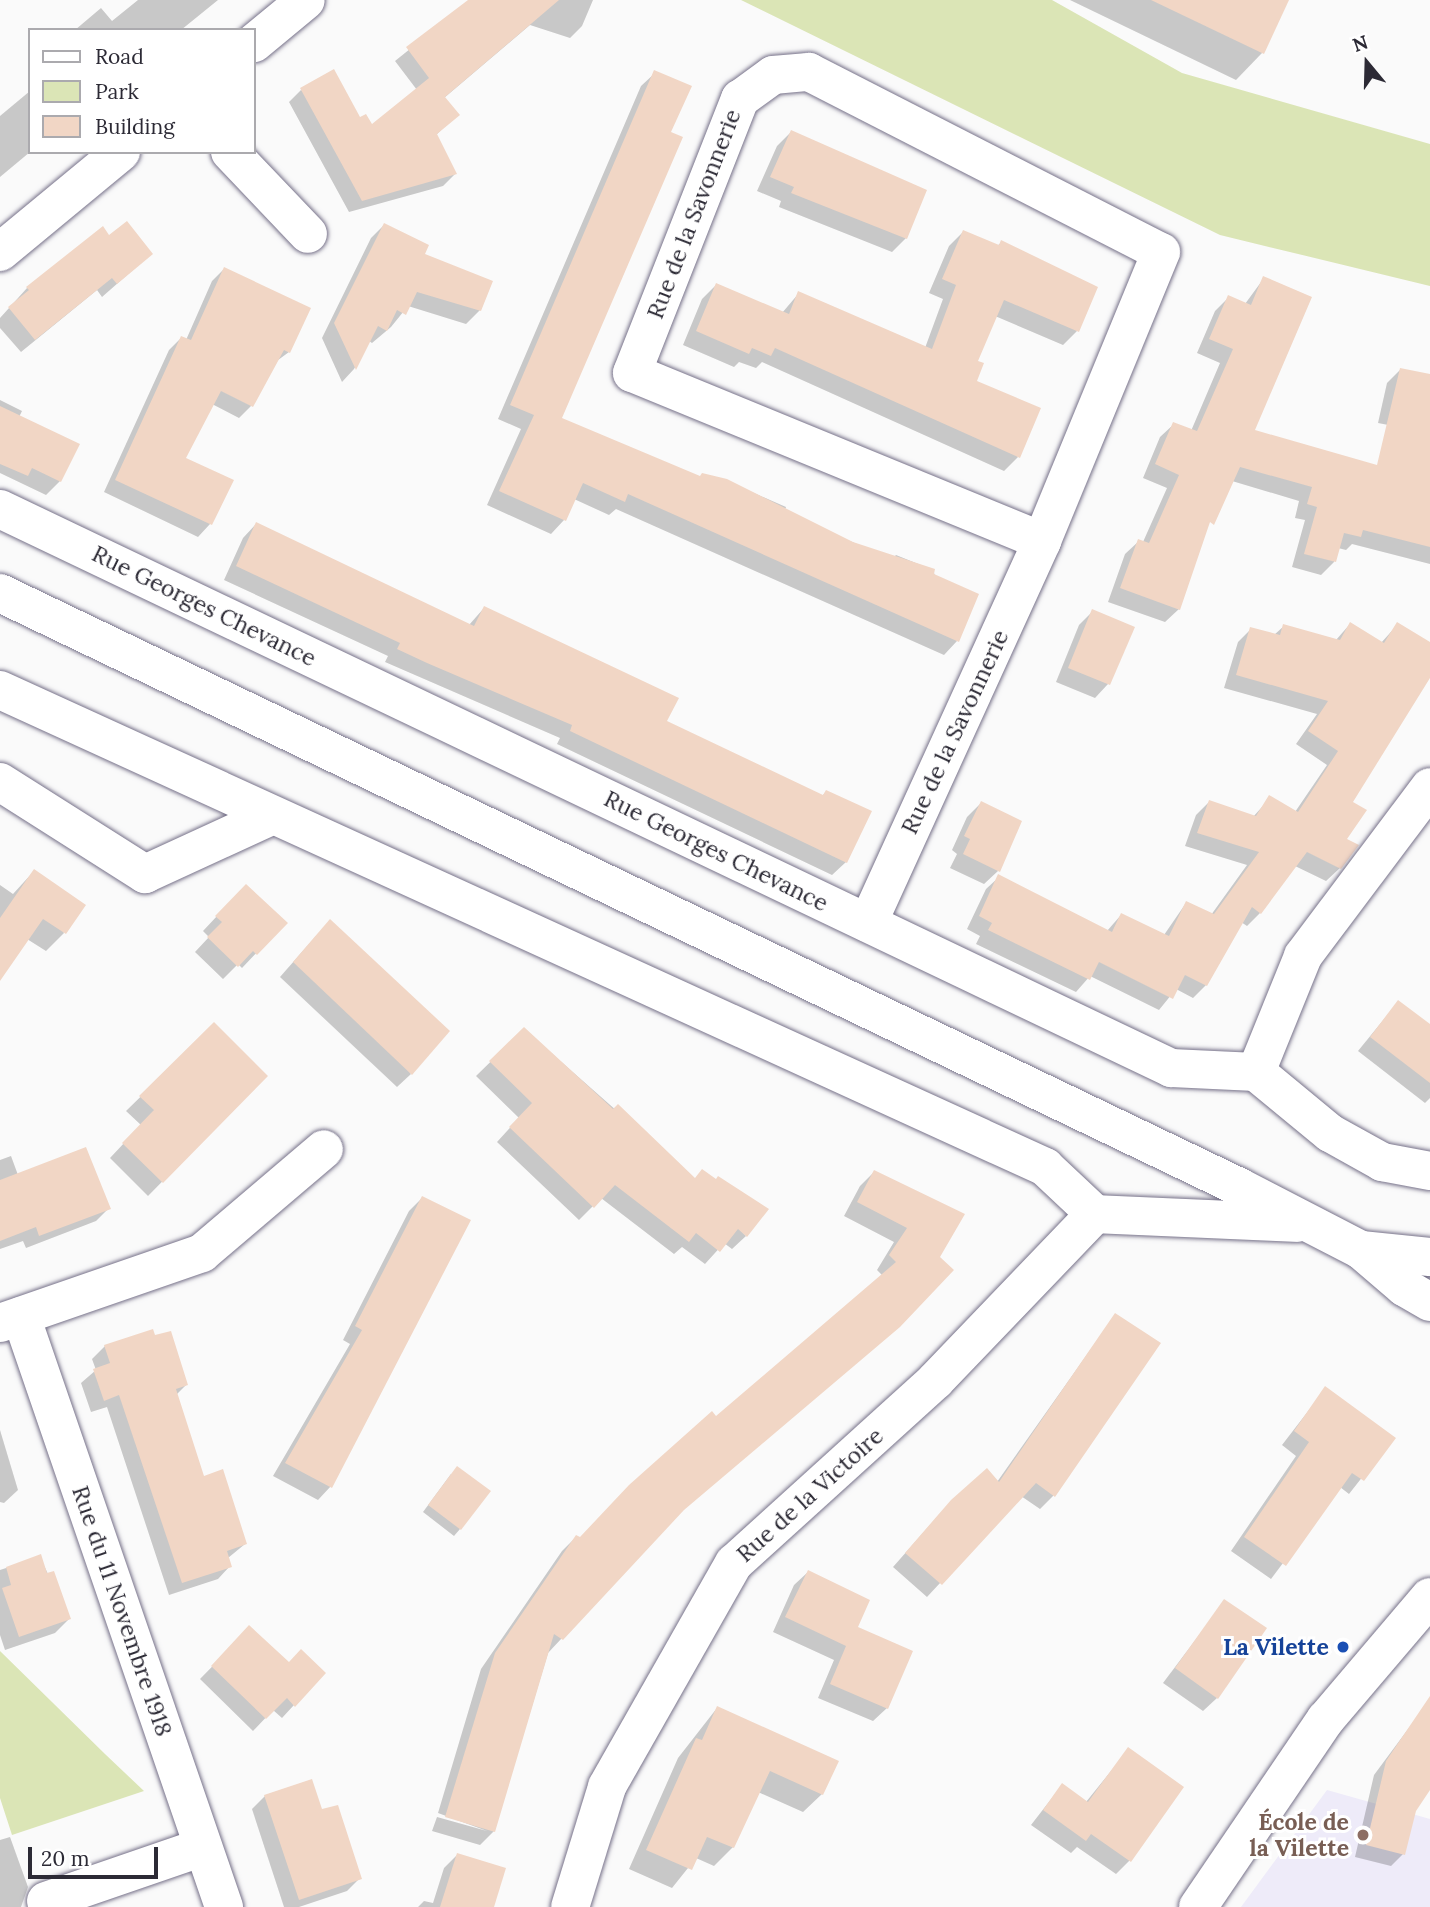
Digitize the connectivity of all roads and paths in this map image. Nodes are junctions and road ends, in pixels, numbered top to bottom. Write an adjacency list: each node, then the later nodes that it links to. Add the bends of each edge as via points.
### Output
1 (306, 0): 2 (street)
2 (256, 41)
3 (119, 154): 6 (street)
4 (232, 154): 5 (street)
5 (308, 234)
6 (0, 252)
7 (0, 509): 14 (street, Rue Georges Chevance)
8 (1042, 541): 8 (street, Rue de la Savonnerie, via 632,373 740,99 773,75 809,72 1161,252); 14 (street, Rue de la Savonnerie)
9 (0, 593): 19 (street)
10 (0, 691): 13 (street)
11 (0, 782): 13 (street, via 145,874)
12 (1430, 787): 15 (street, via 1303,956)
13 (270, 817): 18 (street, via 1045,1167)
14 (868, 923): 15 (street, Rue Georges Chevance, via 1171,1068)
15 (1256, 1072): 17 (street, via 1330,1133 1382,1162)
16 (324, 1149): 23 (street, via 202,1253)
17 (1430, 1171)
18 (1094, 1214): 19 (street); 28 (street, Rue de la Victoire, via 935,1381 734,1563 607,1787)
19 (1310, 1223): 20 (street)
20 (1361, 1250): 21 (street); 22 (street, via 1404,1287)
21 (1430, 1257)
22 (1430, 1302)
23 (10, 1319): 25 (street, Rue du 11 Novembre 1918)
24 (1430, 1597): 29 (street, via 1326,1719)
25 (203, 1847): 26 (street); 27 (street, Rue du 11 Novembre 1918)
26 (46, 1901)
27 (223, 1907)
28 (570, 1907)
29 (1198, 1907)

